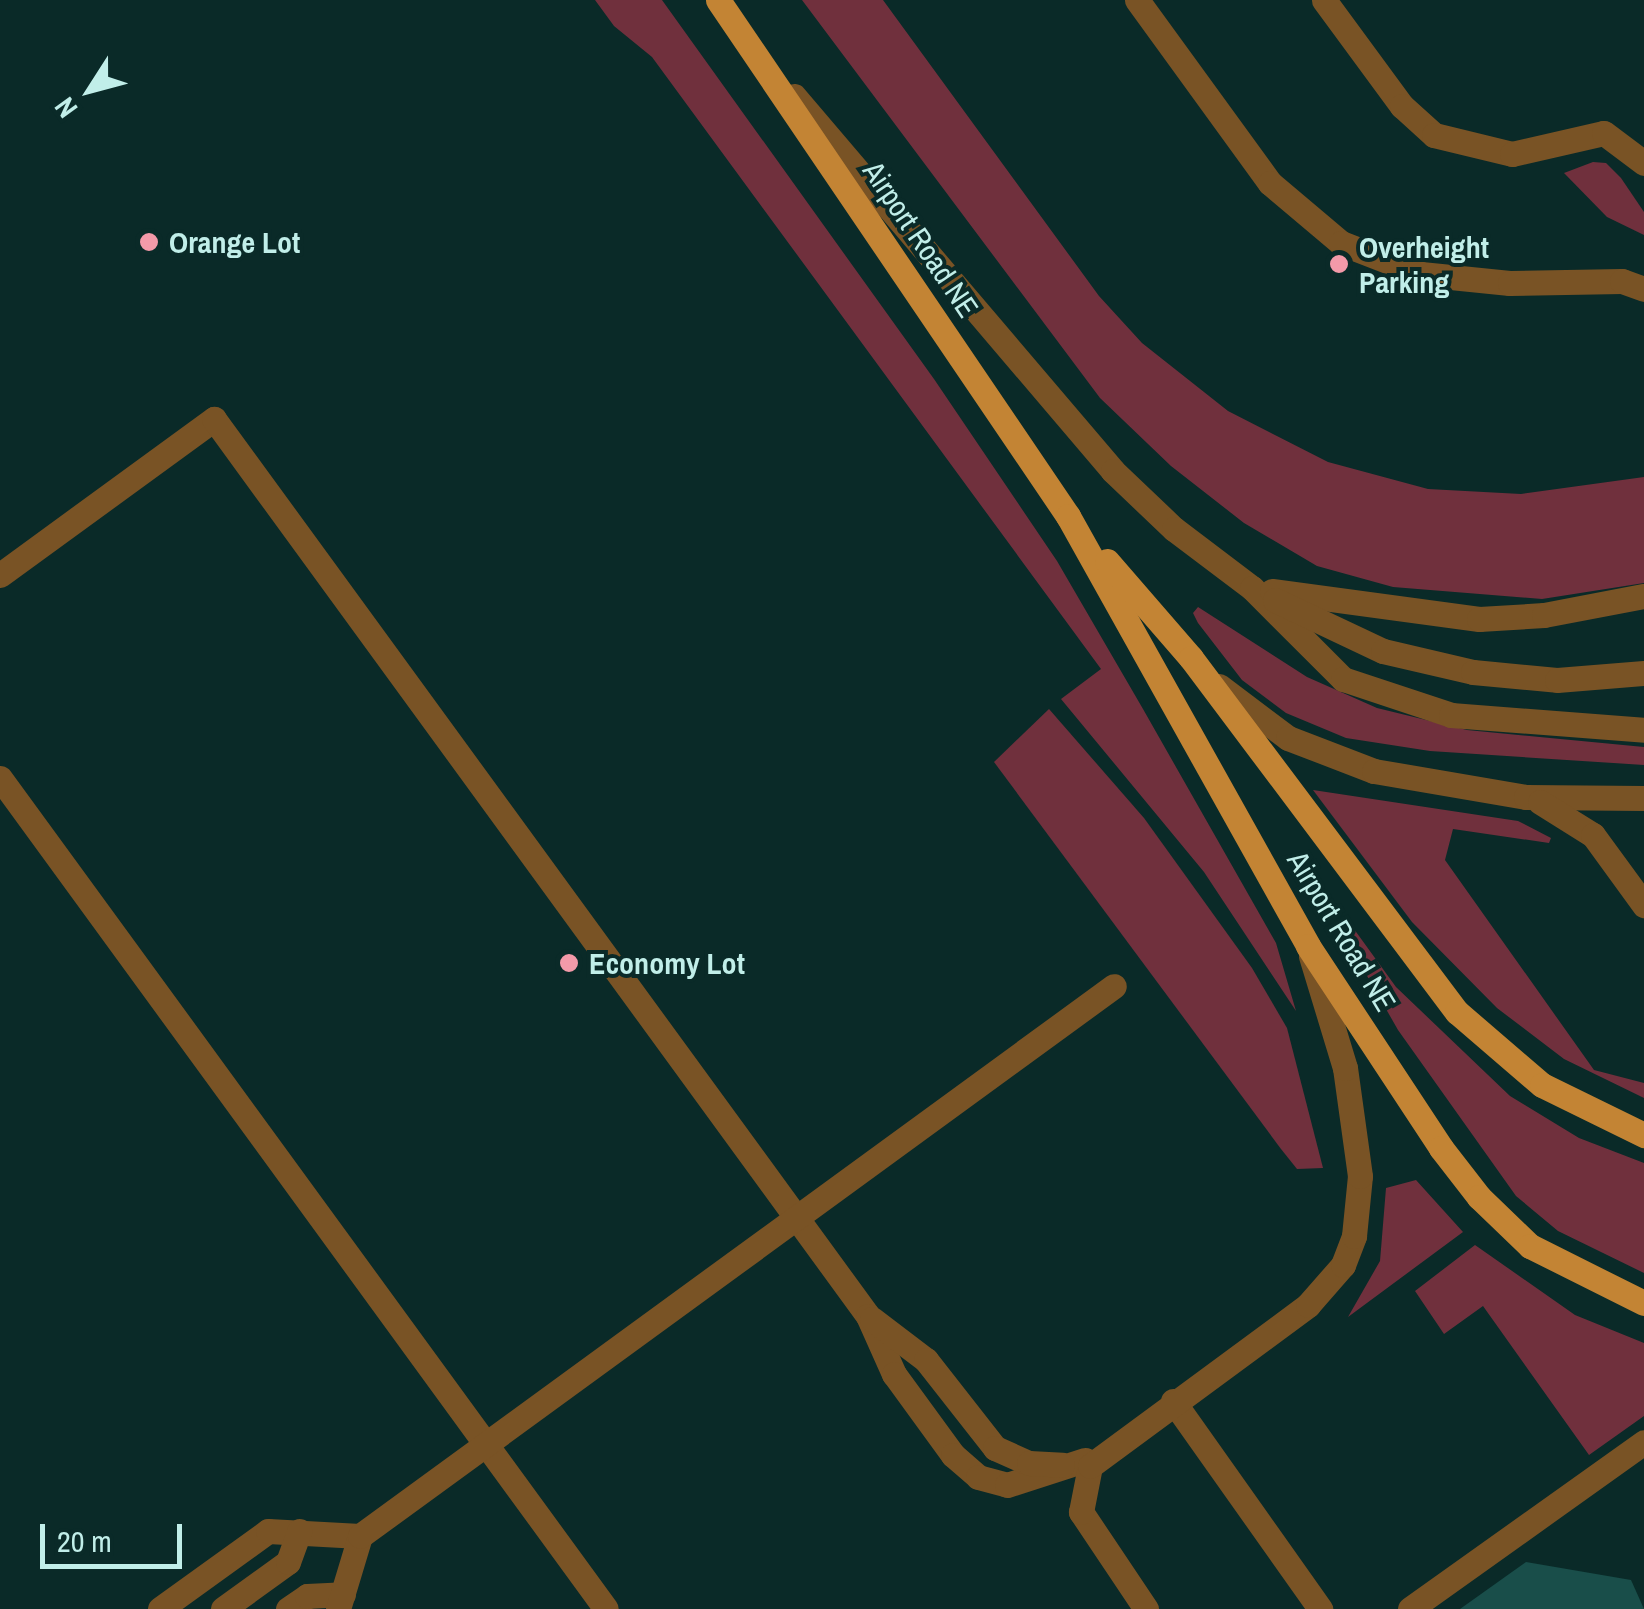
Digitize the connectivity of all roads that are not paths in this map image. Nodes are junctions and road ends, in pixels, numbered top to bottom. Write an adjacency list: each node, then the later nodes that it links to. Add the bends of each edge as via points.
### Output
1 (718, 0): 4 (main road, Airport Road NE)
2 (1136, 0): 6 (lane, via 1270,183 1341,244 1420,274)
3 (1324, 0): 5 (lane, via 1418,124 1466,148 1512,154 1604,133)
4 (752, 47): 7 (main road, Airport Road NE); 9 (lane, via 1113,471 1174,529)
5 (1644, 164)
6 (1642, 287)
7 (1068, 516): 11 (main road, Airport Road NE); 18 (main road, Airport Road NE)
8 (0, 575): 21 (lane, via 214,419)
9 (1252, 588): 10 (lane, via 1478,619 1544,615); 12 (lane, via 1384,651 1474,672 1557,680); 13 (lane, via 1343,679 1378,695 1451,715)
10 (1644, 596)
11 (1191, 658): 15 (lane, via 1239,705 1324,755 1406,778); 20 (main road, Airport Road NE, via 1457,1012 1542,1084)
12 (1644, 673)
13 (1644, 726)
14 (0, 778): 25 (lane)
15 (1526, 796): 16 (lane); 17 (lane, via 1565,812 1593,835)
16 (1644, 798)
17 (1644, 906)
18 (1308, 946): 22 (main road, Airport Road NE, via 1479,1197 1530,1246 1586,1280); 23 (lane, via 1345,1068 1360,1176 1354,1236 1342,1265 1308,1305)
19 (1114, 986): 21 (lane)
20 (1644, 1135)
21 (796, 1217): 25 (lane); 26 (lane, via 868,1316 894,1374 953,1455 978,1477 1023,1484)
22 (1644, 1302)
23 (1174, 1401): 26 (lane); 35 (lane)
24 (1644, 1442): 36 (lane)
25 (486, 1444): 28 (lane); 33 (lane)
26 (1093, 1458): 34 (lane, via 1081,1512)
27 (299, 1531): 28 (lane); 30 (lane, via 268,1531); 31 (lane, via 288,1562)
28 (360, 1536): 29 (lane)
29 (341, 1601): 32 (lane, via 306,1596)
30 (160, 1609)
31 (223, 1609)
32 (288, 1609)
33 (606, 1609)
34 (1146, 1609)
35 (1320, 1609)
36 (1410, 1609)

